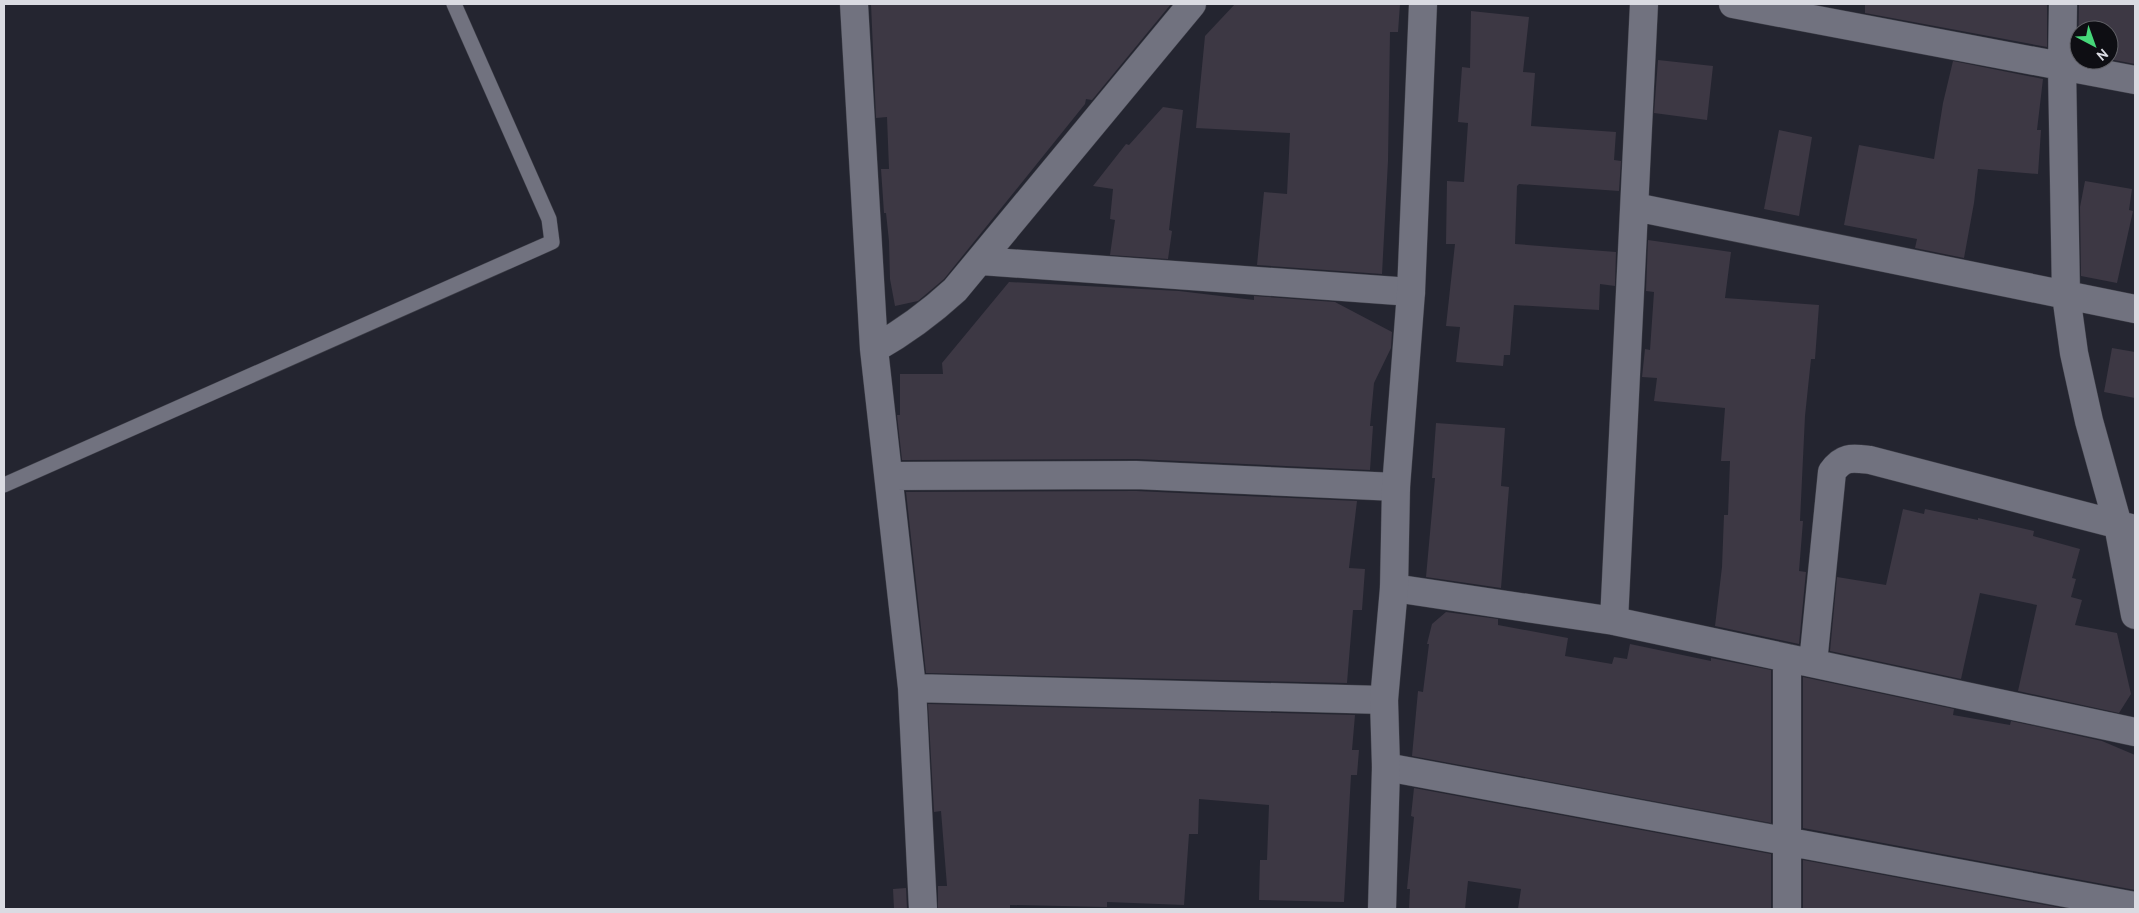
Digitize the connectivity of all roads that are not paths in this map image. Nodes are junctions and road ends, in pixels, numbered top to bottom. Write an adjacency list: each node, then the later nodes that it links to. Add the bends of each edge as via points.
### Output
1 (454, 4): 17 (lane, via 549,219 552,242)
2 (854, 4): 15 (street)
3 (1192, 4): 11 (street)
4 (1423, 4): 12 (street)
5 (1644, 4): 10 (street)
6 (1733, 4): 8 (street)
7 (2062, 4): 8 (street)
8 (2062, 67): 9 (street); 13 (street)
9 (2135, 80)
10 (1635, 207): 13 (street); 22 (street)
11 (980, 261): 12 (street); 15 (street, via 934,310)
12 (1411, 292): 18 (street)
13 (2066, 295): 14 (street); 19 (street, via 2087,411)
14 (2135, 309)
15 (874, 349): 16 (street)
16 (890, 476): 18 (street, via 1136,475); 24 (street)
17 (4, 486)
18 (1396, 487): 20 (street)
19 (2127, 527): 21 (street); 23 (street, via 1870,460 1852,458 1839,462 1832,472)
20 (1394, 588): 22 (street); 25 (street)
21 (2135, 616)
22 (1614, 621): 23 (street)
23 (1800, 661): 26 (street); 28 (street)
24 (912, 688): 25 (street); 30 (street)
25 (1384, 700): 27 (street)
26 (2135, 732)
27 (1386, 767): 28 (street); 31 (street)
28 (1788, 841): 29 (street); 32 (street)
29 (2135, 906)
30 (923, 909)
31 (1382, 909)
32 (1787, 909)

